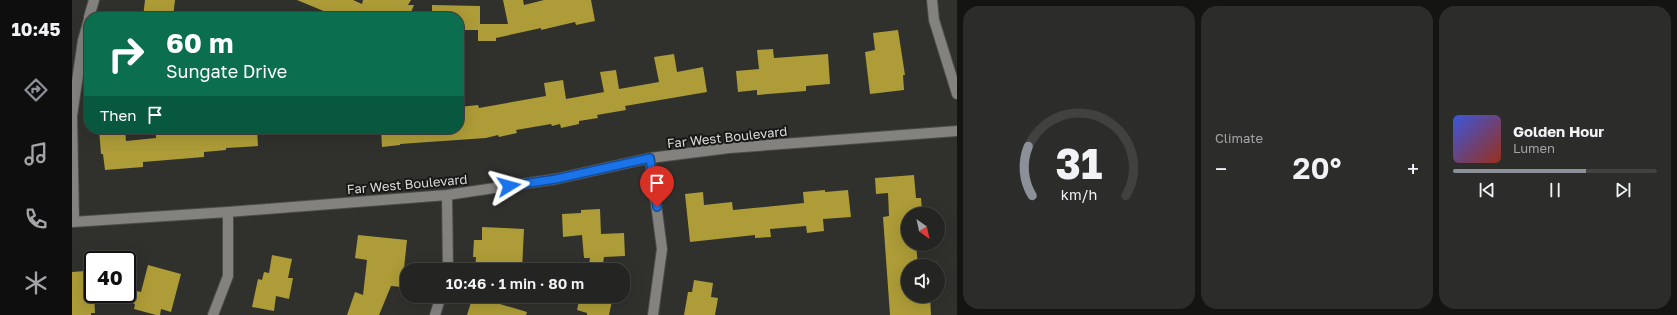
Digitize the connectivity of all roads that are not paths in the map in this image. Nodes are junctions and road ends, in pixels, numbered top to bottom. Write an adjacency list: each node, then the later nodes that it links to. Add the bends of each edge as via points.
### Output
1 (94, 0): 3 (street)
2 (932, 0): 5 (street, via 934,20)
3 (91, 12)
4 (84, 36): 10 (street, via 72,116)
5 (957, 94)
6 (957, 131): 7 (street, Far West Boulevard, via 729,148)
7 (650, 158): 8 (street, Far West Boulevard, via 556,179); 15 (street, via 662,249)
8 (447, 194): 9 (street, Far West Boulevard); 11 (street)
9 (228, 212): 10 (street, Far West Boulevard); 13 (street, via 228,276)
10 (73, 222)
11 (448, 263)
12 (438, 303): 14 (street)
13 (213, 315)
14 (435, 315)
15 (653, 315)

